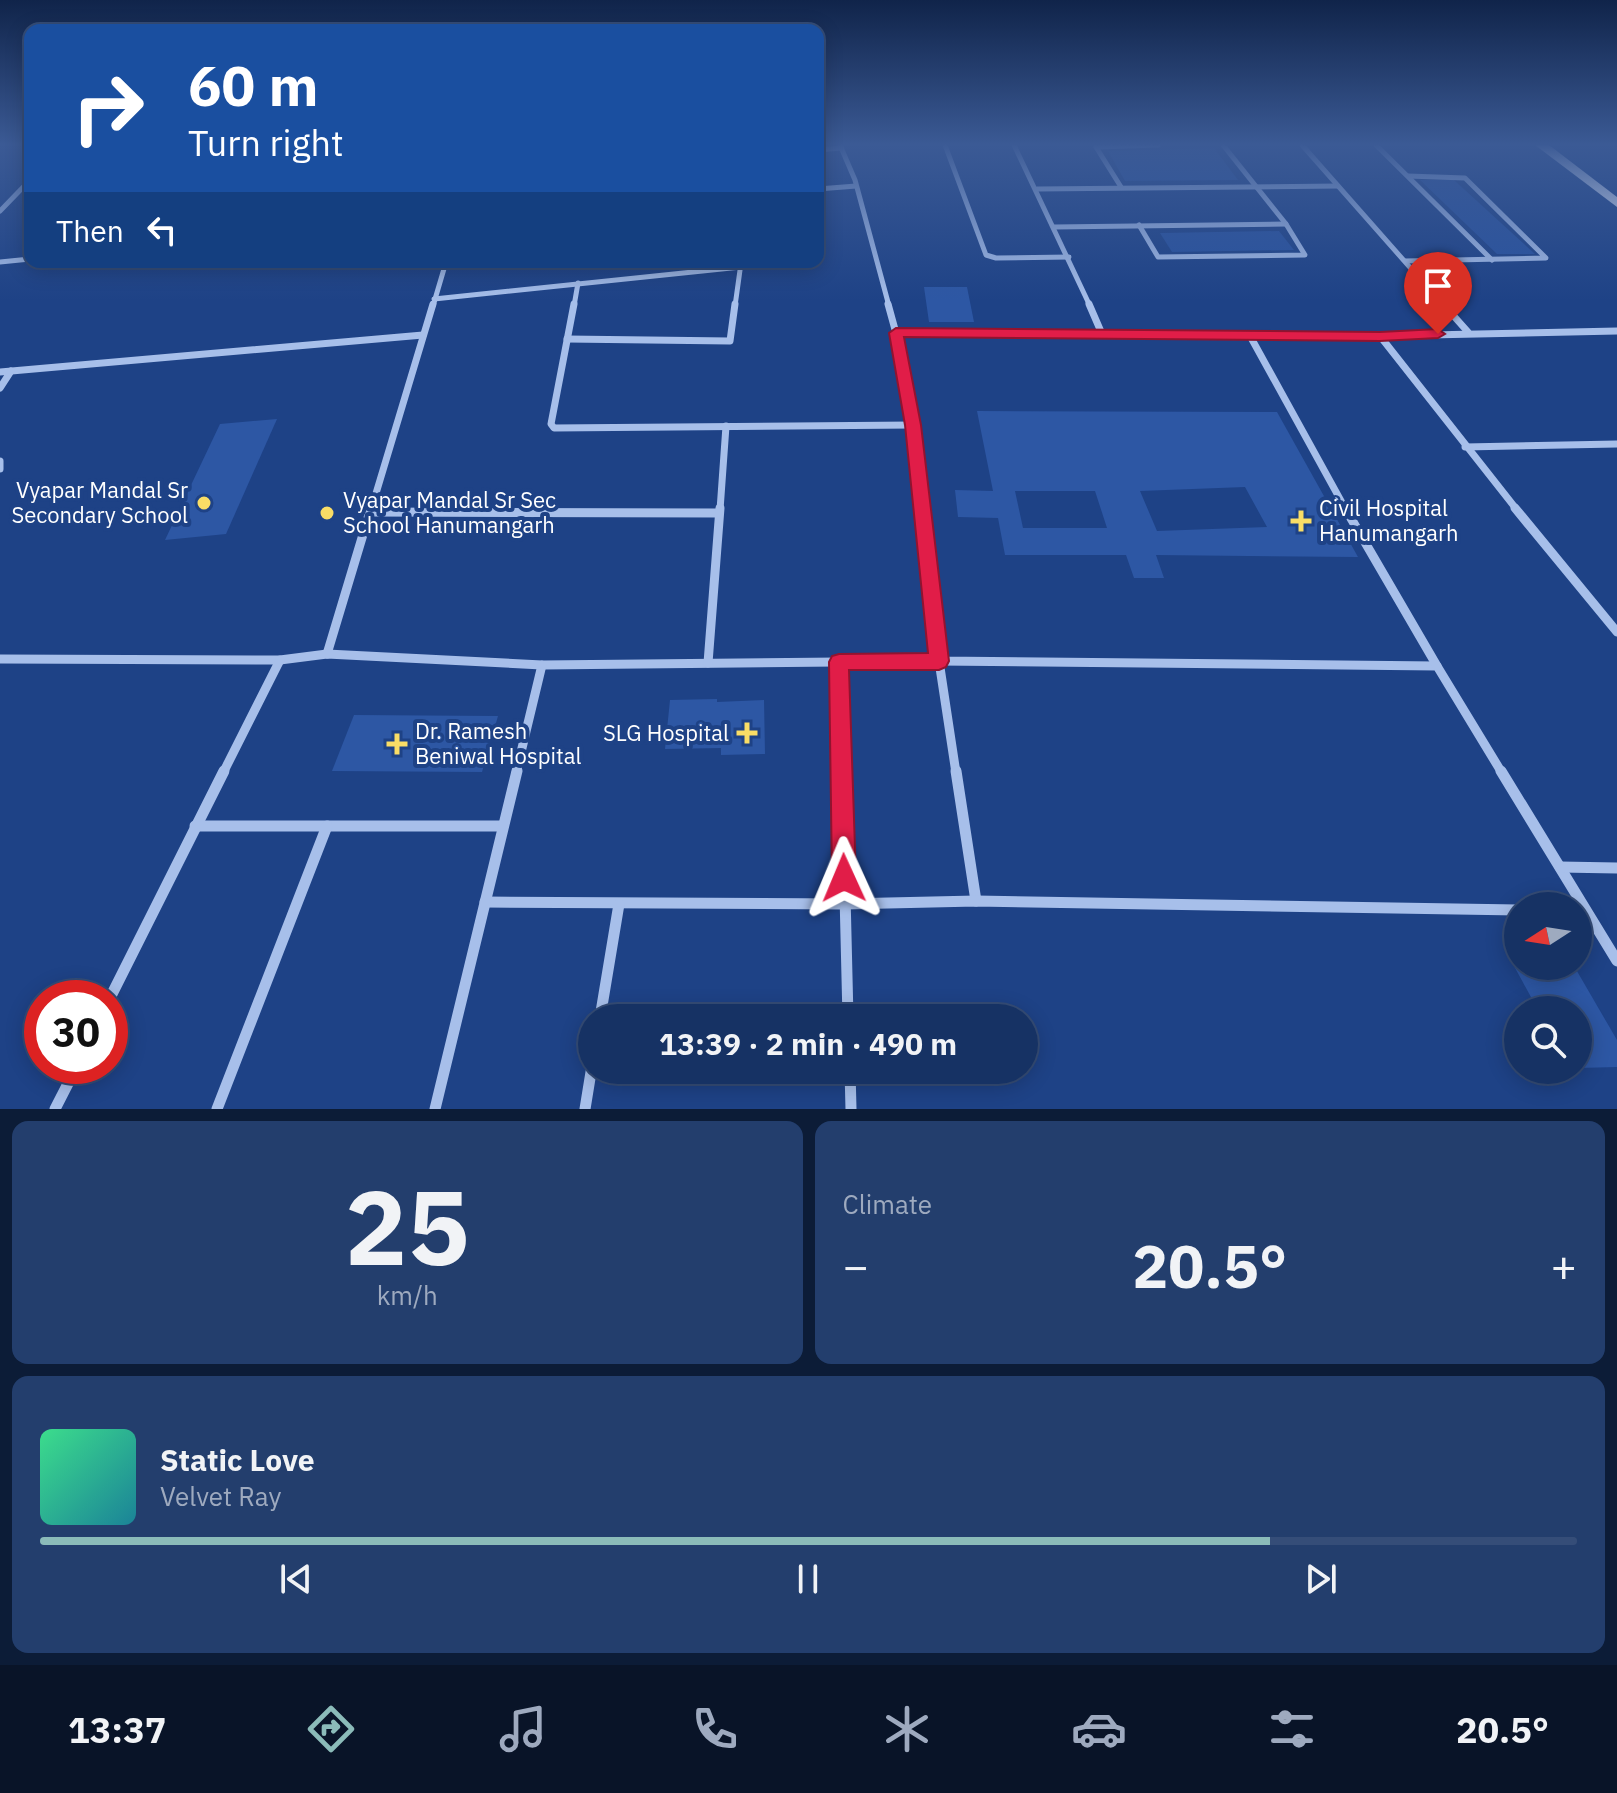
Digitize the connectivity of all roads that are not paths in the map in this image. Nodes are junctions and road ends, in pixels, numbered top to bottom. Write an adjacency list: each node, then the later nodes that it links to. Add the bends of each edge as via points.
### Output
1 (859, 197): 23 (street)
2 (964, 197): 11 (street, via 986,255)
3 (1040, 197): 10 (street)
4 (1264, 197): 8 (street)
5 (1348, 197): 14 (street)
6 (1429, 197): 13 (street)
7 (1484, 197): 13 (street, via 1546,256)
8 (1286, 224): 9 (street); 9 (street, via 1304,256 1158,257)
9 (1139, 225): 10 (street)
10 (1054, 227): 11 (street)
11 (1069, 257): 24 (street)
12 (24, 260): 15 (street)
13 (1492, 260): 14 (street)
14 (1405, 261): 22 (street)
15 (0, 262)
16 (444, 268): 20 (street)
17 (707, 268): 19 (street)
18 (740, 268): 28 (street, via 730,341)
19 (578, 283): 20 (street); 28 (street)
20 (434, 299): 26 (street)
21 (1617, 331): 22 (street)
22 (1468, 332): 27 (street)
23 (896, 333): 24 (street); 32 (street)
24 (1102, 334): 25 (street)
25 (1249, 334): 27 (street); 48 (street)
26 (423, 335): 29 (street); 38 (street)
27 (1380, 336): 35 (street)
28 (567, 339): 33 (street, via 554,428)
29 (11, 371): 30 (street); 31 (street)
30 (0, 372)
31 (0, 388)
32 (913, 425): 33 (street); 44 (street)
33 (726, 426): 39 (street)
34 (1617, 444): 35 (street)
35 (1465, 447): 40 (street)
36 (0, 461): 37 (street)
37 (0, 469)
38 (368, 512): 39 (street); 41 (street)
39 (719, 513): 46 (street)
40 (1617, 632)
41 (327, 654): 43 (street); 47 (street)
42 (0, 659): 43 (street)
43 (280, 660): 49 (street)
44 (939, 661): 45 (street); 48 (street); 55 (street)
45 (839, 662): 46 (street); 58 (street)
46 (708, 663): 47 (street)
47 (542, 665): 51 (street)
48 (1437, 666): 52 (street)
49 (195, 826): 50 (street); 62 (street)
50 (327, 826): 51 (street); 69 (street)
51 (503, 826): 56 (street)
52 (1560, 867): 53 (street); 54 (street)
53 (1617, 868)
54 (1573, 892)
55 (976, 901): 58 (street); 59 (street)
56 (485, 902): 57 (street); 70 (street)
57 (619, 904): 58 (street); 63 (street)
58 (844, 904): 64 (street)
59 (1504, 910)
60 (1592, 924): 61 (street)
61 (1617, 961)
62 (119, 980)
63 (602, 1004)
64 (848, 1004)
65 (68, 1084): 68 (street)
66 (589, 1084): 71 (street)
67 (850, 1084): 72 (street)
68 (55, 1109)
69 (217, 1109)
70 (435, 1109)
71 (585, 1109)
72 (851, 1109)

